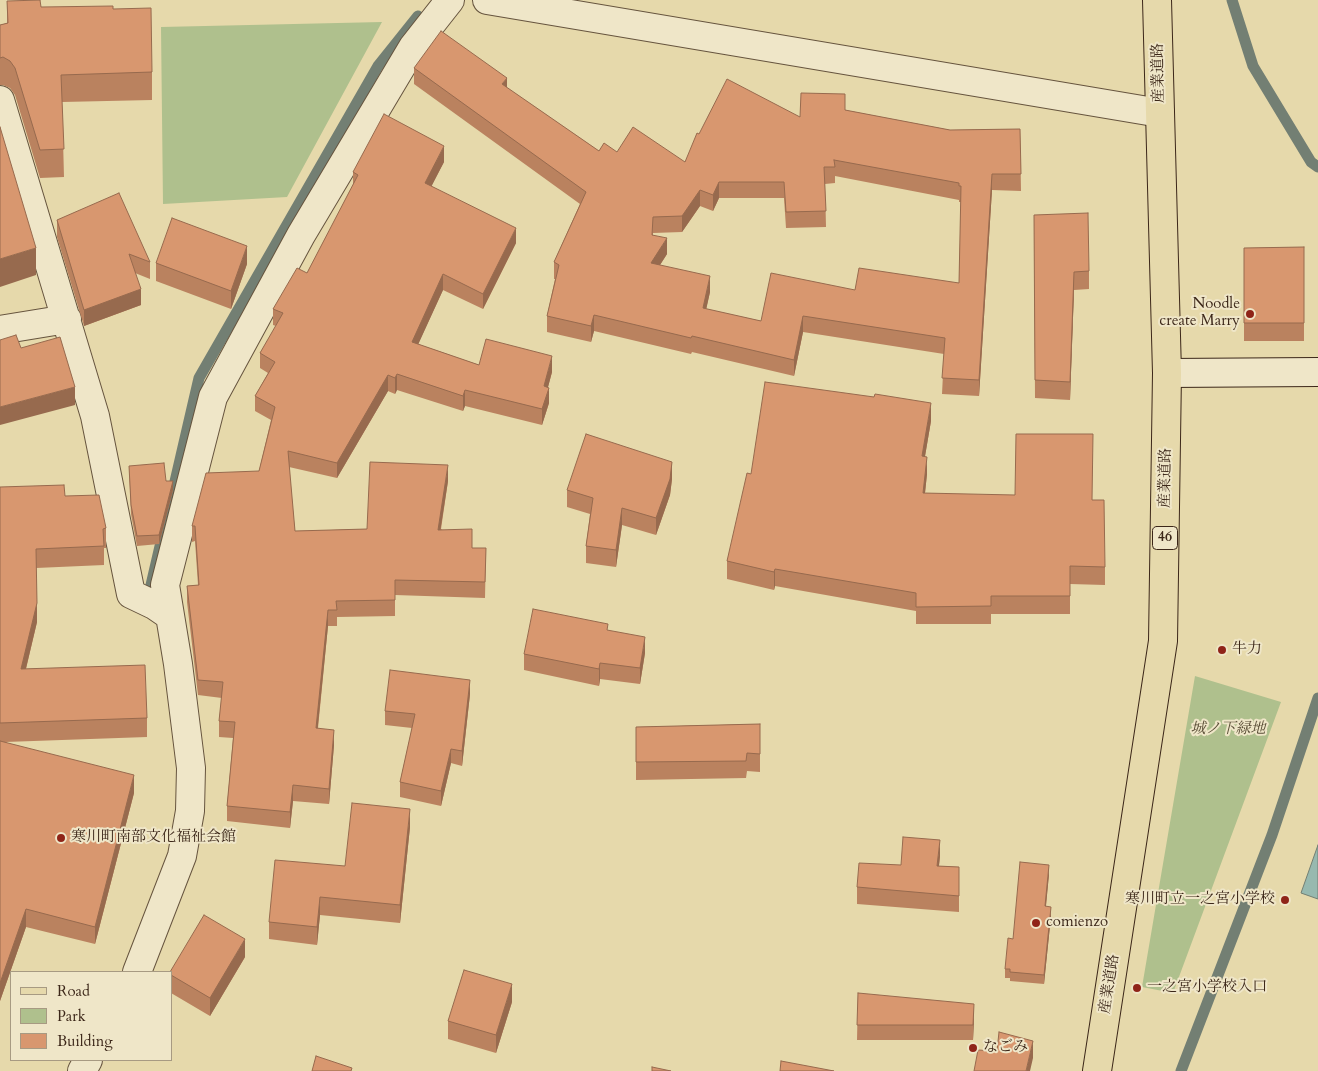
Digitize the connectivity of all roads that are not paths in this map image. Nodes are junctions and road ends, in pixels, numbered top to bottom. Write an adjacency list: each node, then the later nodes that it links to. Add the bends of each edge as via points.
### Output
1 (450, 0): 10 (street, via 413,47 301,235 213,397 165,585)
2 (487, 0): 5 (street)
3 (1157, 0): 5 (main road, 産業道路 / 46)
4 (0, 100): 6 (street)
5 (1160, 113): 9 (main road, 産業道路 / 46)
6 (67, 320): 7 (street); 10 (street, via 95,416 131,594)
7 (0, 330)
8 (1318, 372): 9 (street)
9 (1167, 373): 12 (main road, 産業道路 / 46, via 1163,641)
10 (153, 605): 11 (street, via 191,768 190,811 182,856)
11 (137, 971)
12 (1097, 1071)

